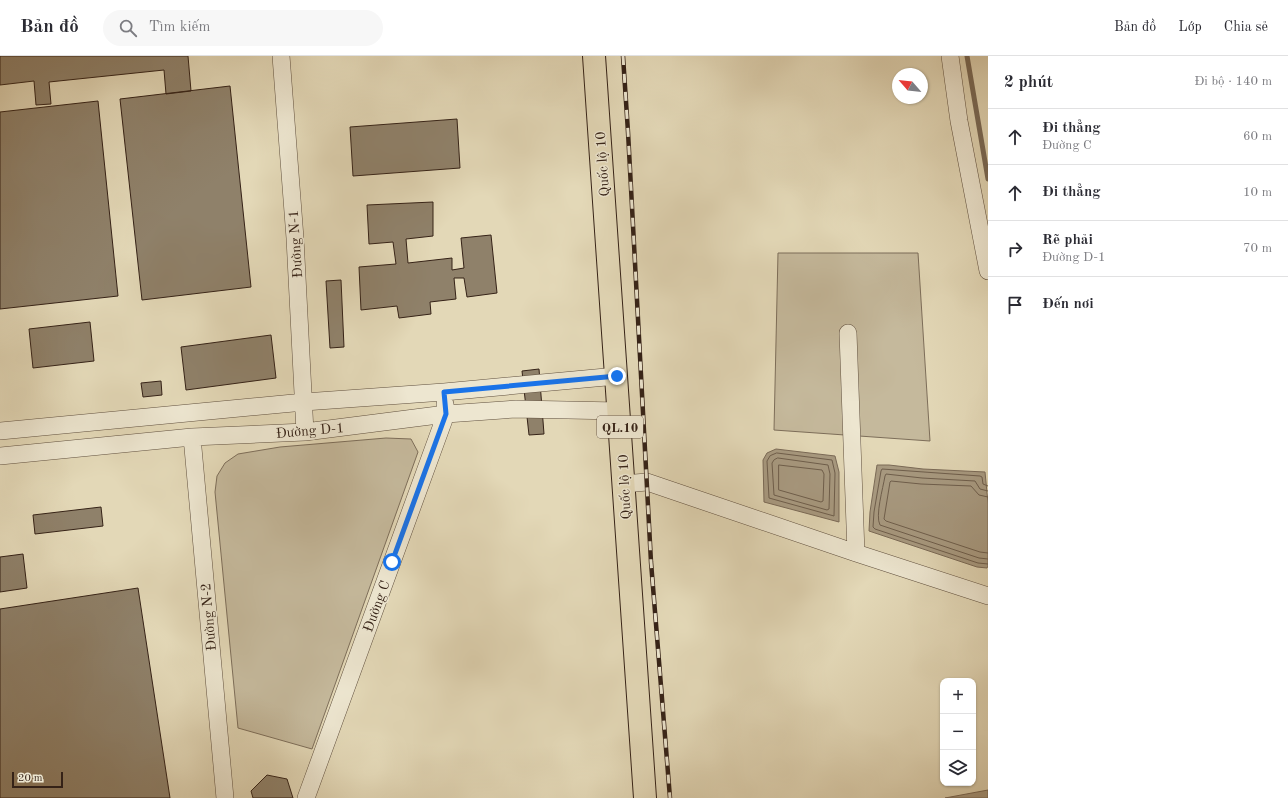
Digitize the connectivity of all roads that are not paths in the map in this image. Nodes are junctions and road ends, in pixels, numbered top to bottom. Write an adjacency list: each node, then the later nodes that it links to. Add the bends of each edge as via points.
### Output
1 (281, 56): 8 (street, Đường N-1)
2 (594, 56): 6 (highway, Quốc lộ 10 / QL.10)
3 (950, 56): 4 (street, via 959,121)
4 (988, 271)
5 (848, 333): 16 (street)
6 (617, 376): 7 (street, Đường D-1); 9 (highway, Quốc lộ 10 / QL.10)
7 (444, 392): 8 (street, Đường D-1); 10 (street)
8 (304, 402): 11 (street, Đường D-1); 12 (street, Đường N-1)
9 (619, 411): 10 (street, Đường D-1, via 516,409); 15 (highway, Quốc lộ 10 / QL.10)
10 (446, 414): 12 (street, Đường D-1); 19 (street, Đường C)
11 (0, 431)
12 (305, 432): 13 (street, Đường D-1)
13 (192, 437): 14 (street, Đường D-1); 18 (street, Đường N-2)
14 (0, 456)
15 (623, 484): 16 (street, via 647,482); 20 (highway, Quốc lộ 10 / QL.10)
16 (856, 553): 17 (street)
17 (988, 596)
18 (225, 798)
19 (306, 798)
20 (645, 798)

